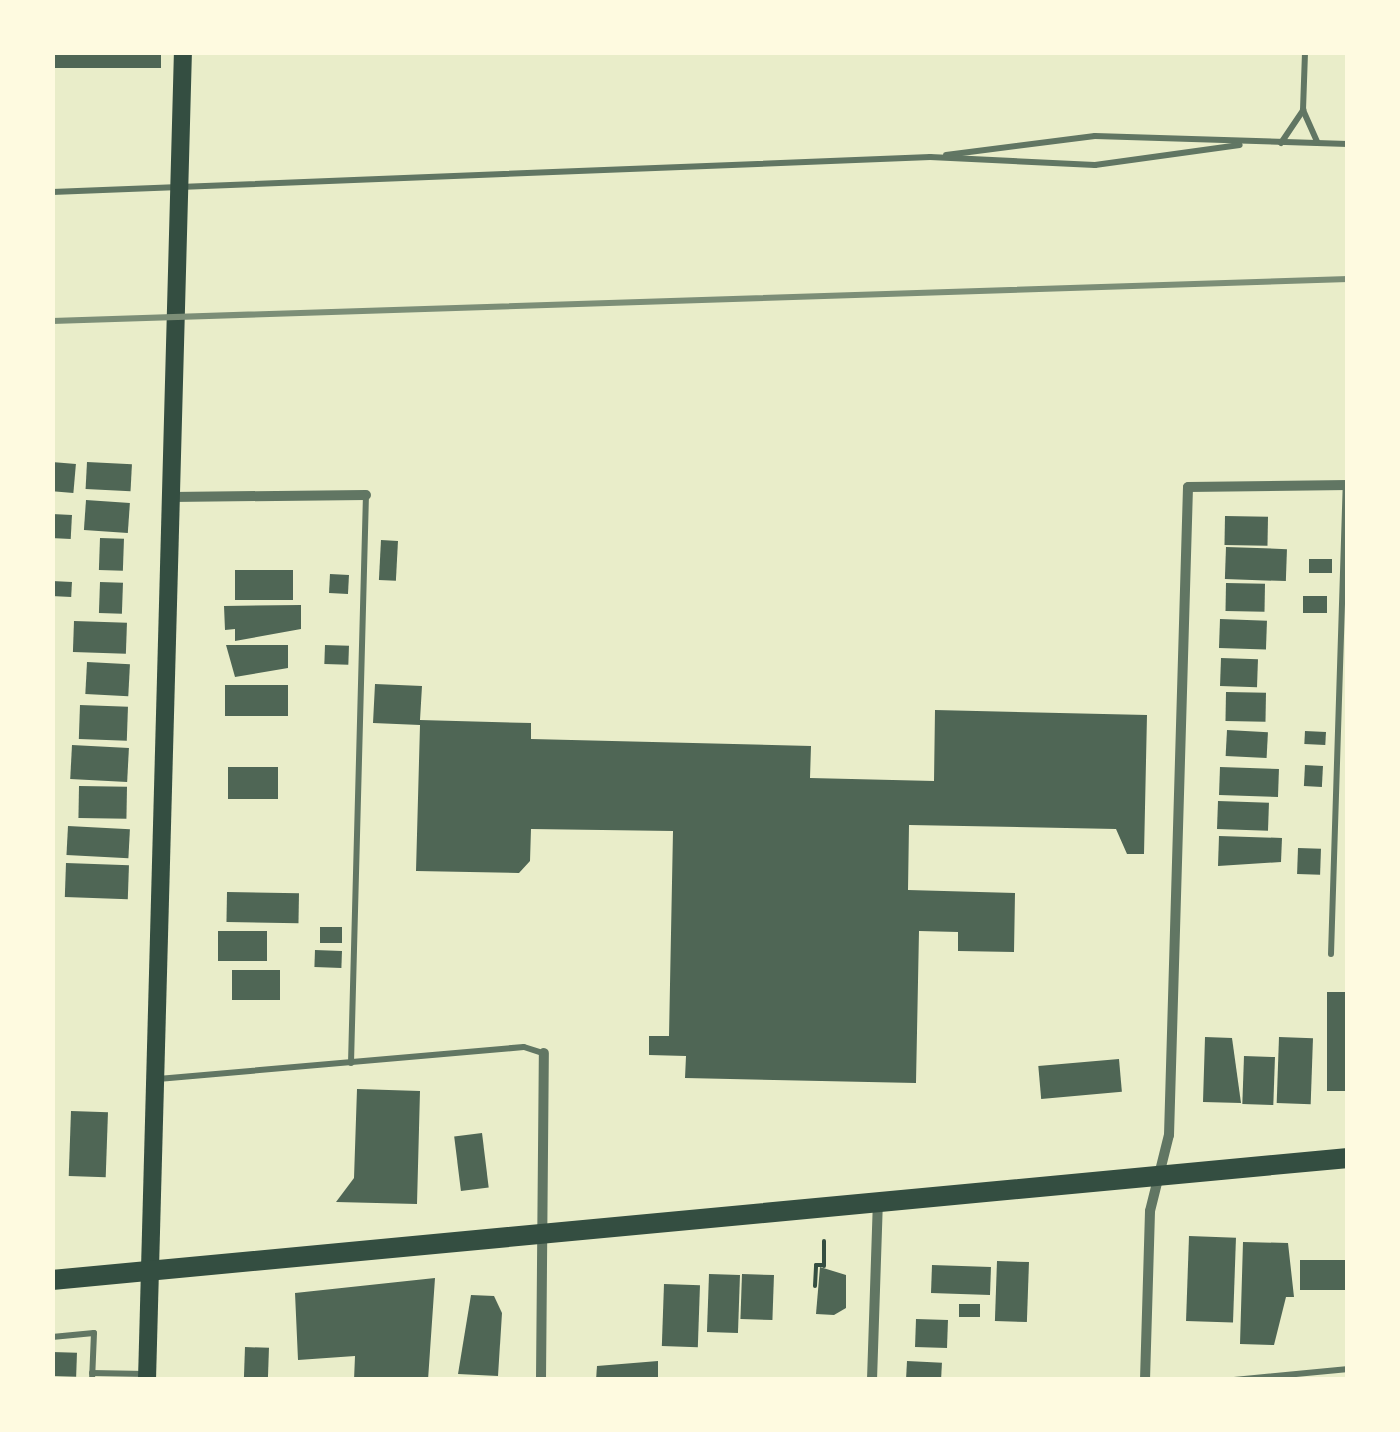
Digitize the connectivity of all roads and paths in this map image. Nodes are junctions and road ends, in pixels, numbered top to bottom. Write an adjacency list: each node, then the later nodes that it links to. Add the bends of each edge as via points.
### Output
1 (184, 52): 9 (main road)
2 (1305, 52): 3 (lane)
3 (1303, 110): 4 (lane); 5 (lane)
4 (1318, 143): 5 (lane); 6 (lane)
5 (1280, 144): 7 (lane)
6 (1348, 144)
7 (1240, 146): 8 (lane, via 1095,165); 8 (lane, via 1095,136)
8 (930, 158): 9 (lane)
9 (179, 191): 10 (lane); 13 (main road)
10 (52, 192)
11 (1347, 485): 14 (lane); 19 (street, via 1188,487 1169,1136)
12 (366, 495): 13 (street); 16 (lane)
13 (170, 497): 17 (main road)
14 (1331, 954)
15 (544, 1054): 16 (lane, via 524,1047); 21 (street)
16 (351, 1064): 17 (lane)
17 (156, 1080): 23 (main road)
18 (1348, 1158): 19 (main road)
19 (1160, 1174): 20 (main road); 33 (street)
20 (878, 1202): 21 (main road); 32 (street)
21 (546, 1234): 23 (main road); 31 (street)
22 (824, 1240): 25 (path)
23 (152, 1270): 24 (main road); 29 (main road)
24 (52, 1280)
25 (815, 1286)
26 (52, 1337): 28 (lane, via 94,1333)
27 (1348, 1369): 30 (lane)
28 (92, 1376): 29 (lane)
29 (148, 1377)
30 (1280, 1378): 34 (lane)
31 (541, 1380)
32 (872, 1380)
33 (1145, 1380)
34 (1234, 1380)

